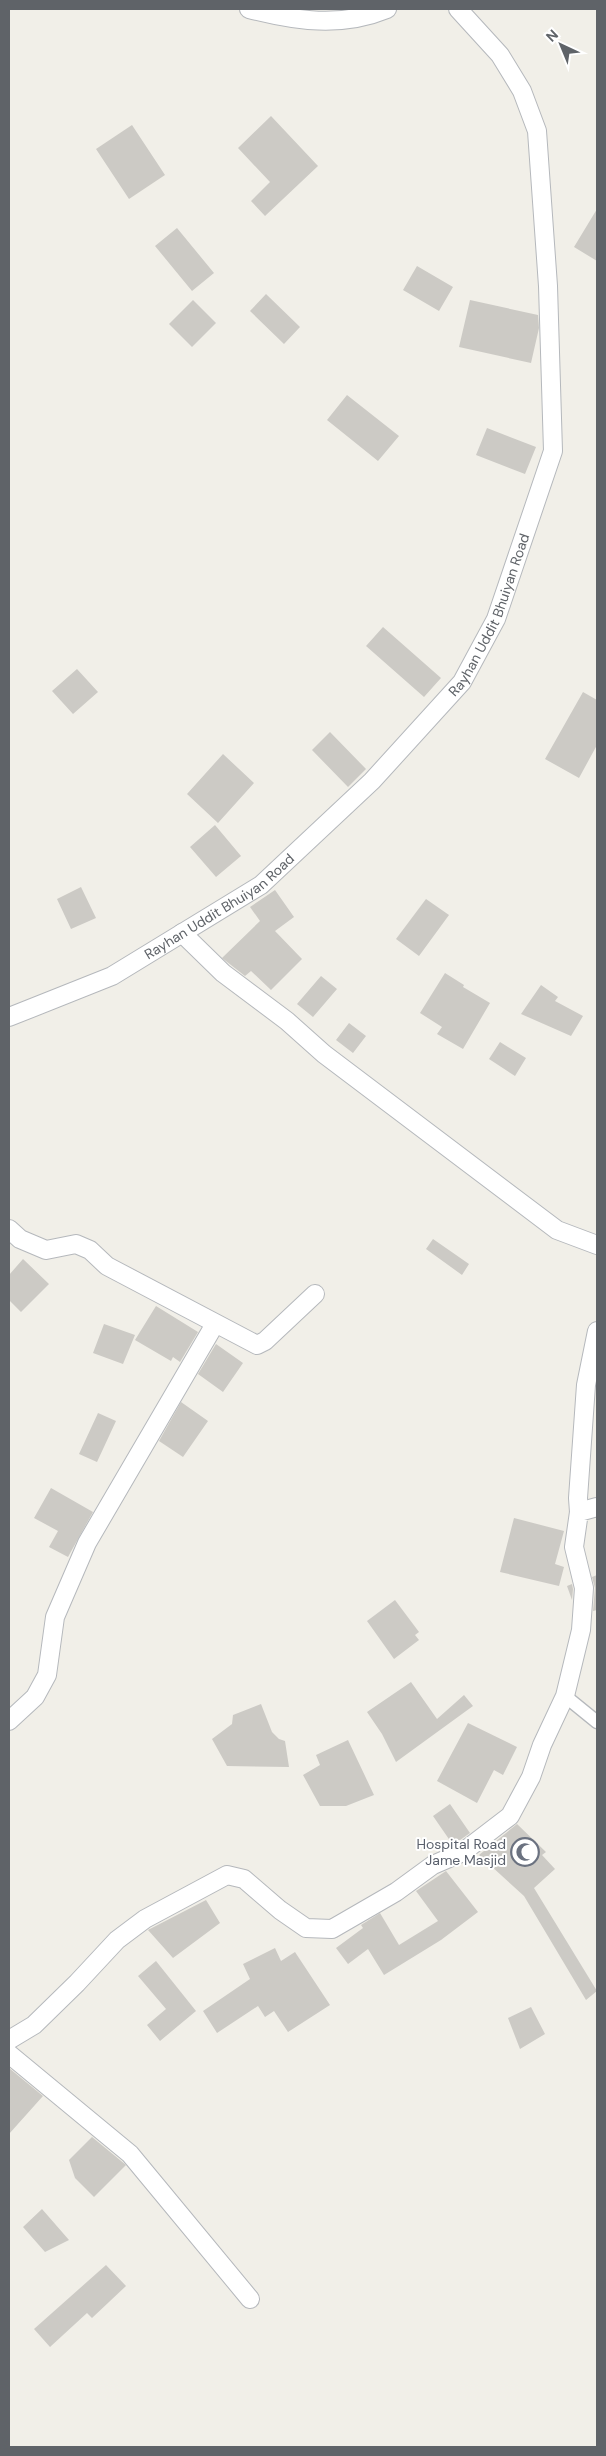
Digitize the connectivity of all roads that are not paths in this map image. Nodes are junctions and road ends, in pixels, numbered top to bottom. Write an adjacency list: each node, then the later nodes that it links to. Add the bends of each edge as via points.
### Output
1 (249, 9): 2 (street, via 323,22 366,17)
2 (387, 9)
3 (458, 9): 4 (street, Rayhan Uddit Bhuiyan Road, via 500,55 522,91 537,131 548,286 553,451 496,619 462,682 372,781 261,885)
4 (182, 933): 5 (street, Rayhan Uddit Bhuiyan Road, via 112,976); 7 (street, via 223,972 373,1092 557,1230)
5 (9, 1017)
6 (9, 1229): 9 (street, via 20,1239 46,1250 76,1244 90,1250 107,1266)
7 (596, 1244)
8 (315, 1294): 9 (street, via 257,1345)
9 (215, 1324): 14 (street, via 88,1543 55,1617 47,1675 35,1697)
10 (597, 1331): 12 (street, via 586,1385)
11 (597, 1507): 12 (street)
12 (579, 1512): 13 (street, via 574,1547 584,1588 581,1630)
13 (564, 1696): 15 (street); 16 (street, via 531,1777 510,1816 463,1852 433,1865 396,1892 332,1929 306,1928 244,1878 226,1875 145,1918 117,1940 34,2025)
14 (9, 1721)
15 (597, 1722)
16 (9, 2040)
17 (9, 2054): 18 (street, via 130,2154)
18 (250, 2299)

